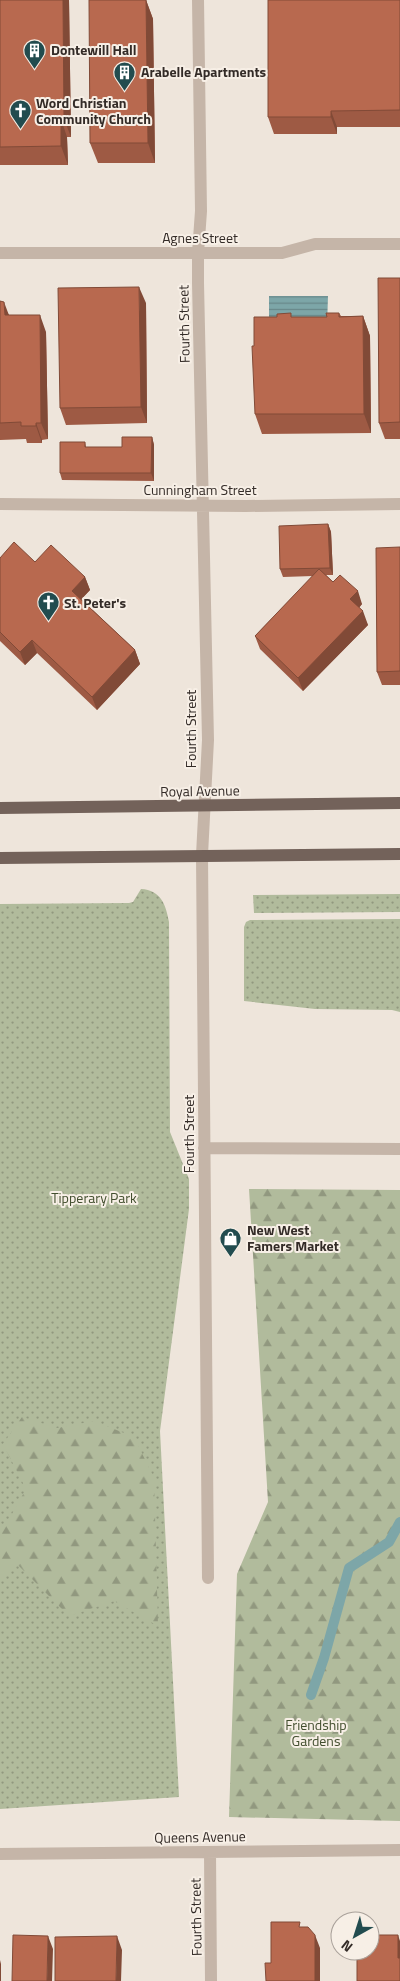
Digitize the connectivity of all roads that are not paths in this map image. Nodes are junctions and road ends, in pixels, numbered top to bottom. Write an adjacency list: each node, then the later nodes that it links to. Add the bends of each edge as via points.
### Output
1 (198, 0): 3 (street, Fourth Street, via 201,211)
2 (400, 244): 3 (street, Agnes Street, via 315,244 282,253)
3 (198, 253): 4 (street, Agnes Street); 7 (street, Fourth Street)
4 (0, 254)
5 (0, 504): 7 (street, Cunningham Street)
6 (400, 504): 7 (street, Cunningham Street)
7 (202, 505): 9 (street, Fourth Street, via 208,740)
8 (400, 803): 9 (main road, Royal Avenue)
9 (205, 807): 10 (main road, Royal Avenue); 12 (street, Fourth Street)
10 (0, 808)
11 (400, 854): 12 (main road)
12 (202, 855): 13 (main road); 14 (street, Fourth Street)
13 (0, 858)
14 (204, 1148): 15 (street); 16 (street, Fourth Street)
15 (400, 1149)
16 (208, 1578)
17 (400, 1850): 18 (street, Queens Avenue)
18 (210, 1852): 19 (street, Queens Avenue); 20 (street, Fourth Street)
19 (0, 1854)
20 (212, 1981)

